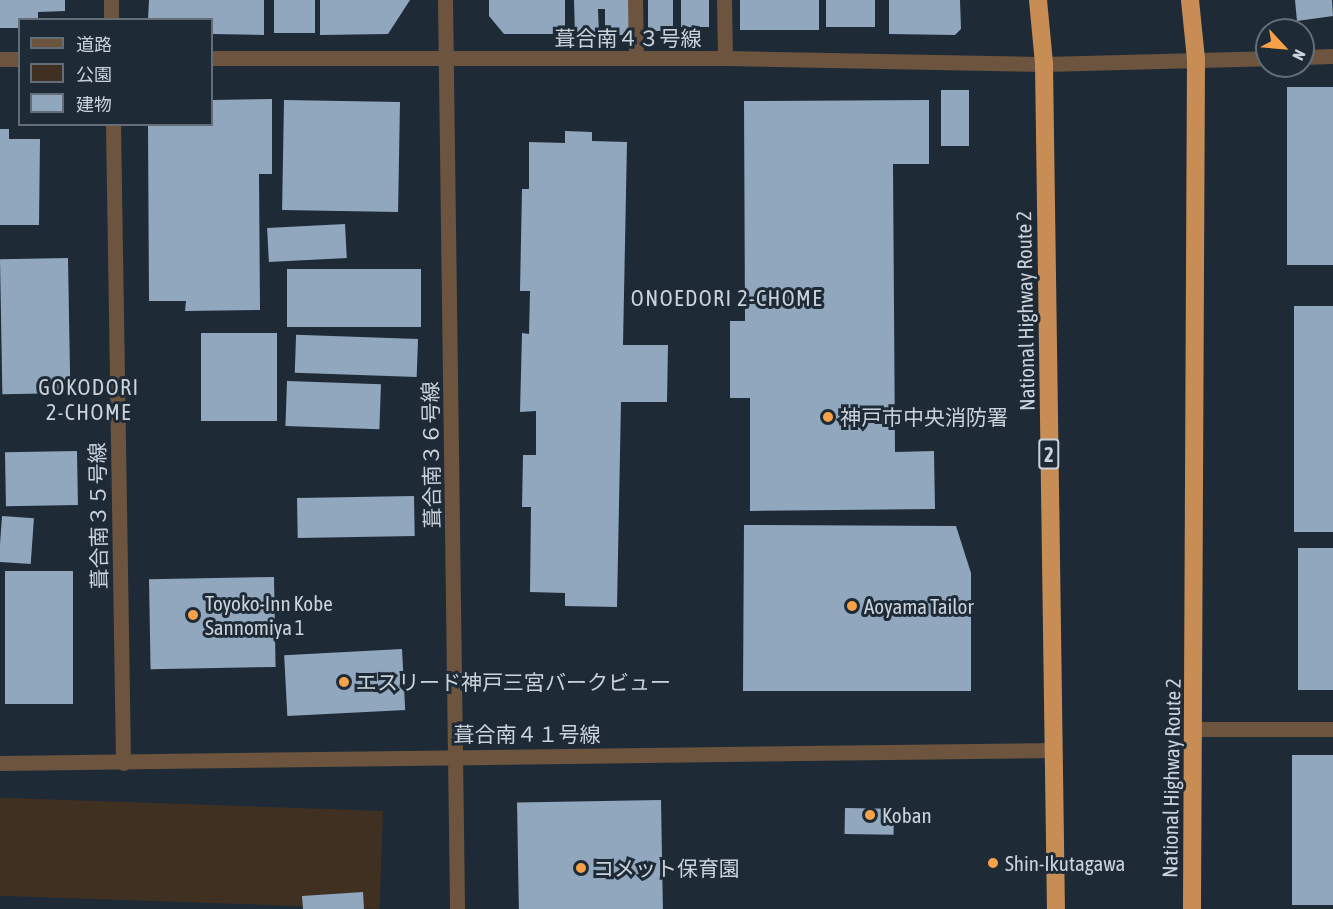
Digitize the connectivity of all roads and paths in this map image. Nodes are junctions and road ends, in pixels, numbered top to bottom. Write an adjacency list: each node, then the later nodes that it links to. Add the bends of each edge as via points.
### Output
1 (111, 0): 7 (street)
2 (445, 0): 17 (street, 葺合南３６号線)
3 (635, 0): 11 (street)
4 (724, 0): 12 (street)
5 (1038, 0): 18 (highway, National Highway Route 2 / 2)
6 (1190, 0): 16 (highway, National Highway Route 2)
7 (111, 18)
8 (1333, 56): 9 (street)
9 (1315, 57)
10 (213, 58): 17 (street, 葺合南４３号線)
11 (636, 58): 12 (street, 葺合南４３号線); 17 (street, 葺合南４３号線)
12 (724, 58): 18 (street, 葺合南４３号線)
13 (1255, 58): 16 (street, 葺合南４３号線)
14 (0, 59): 15 (street)
15 (18, 59)
16 (1196, 59): 18 (street, 葺合南４３号線); 20 (highway, National Highway Route 2)
17 (446, 60): 23 (street, 葺合南３６号線)
18 (1044, 64): 22 (highway, National Highway Route 2 / 2)
19 (113, 126): 24 (street, 葺合南３５号線)
20 (1195, 729): 21 (street); 28 (highway, National Highway Route 2)
21 (1333, 729)
22 (1053, 750): 23 (street, 葺合南４１号線); 27 (highway, National Highway Route 2 / 2)
23 (456, 755): 24 (street, 葺合南４１号線); 26 (street, 葺合南３６号線)
24 (123, 763): 25 (street, 葺合南４１号線)
25 (0, 764)
26 (457, 909)
27 (1056, 909)
28 (1192, 909)

